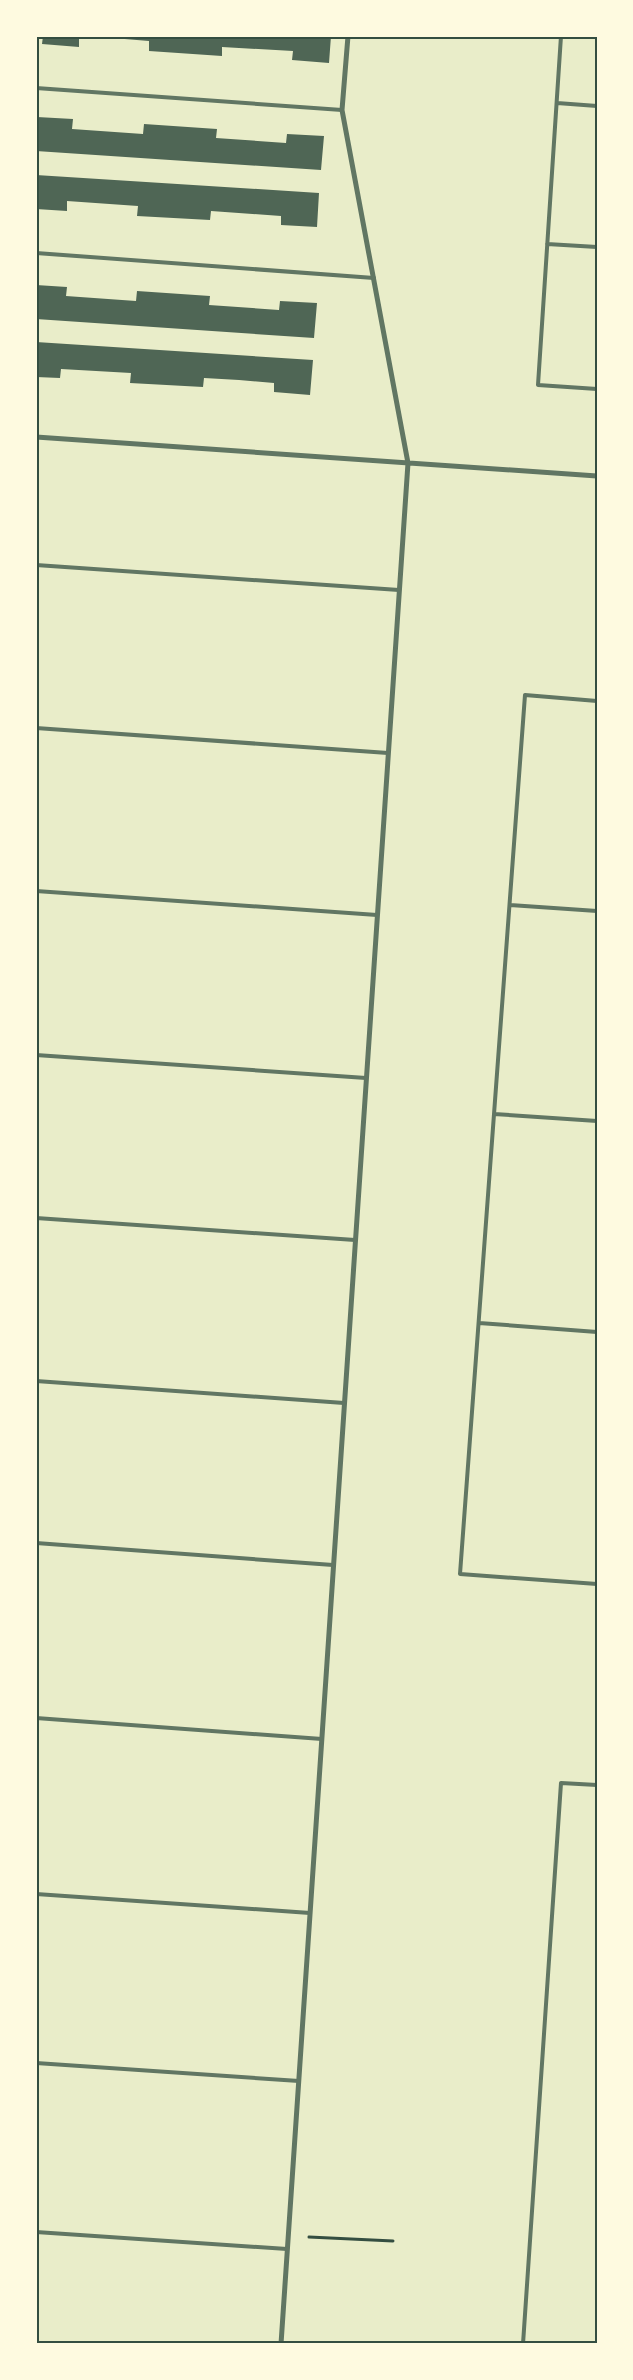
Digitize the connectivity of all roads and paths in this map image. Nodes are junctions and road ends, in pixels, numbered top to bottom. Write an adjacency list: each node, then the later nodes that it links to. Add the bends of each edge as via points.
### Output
1 (348, 36): 6 (street)
2 (561, 36): 4 (lane)
3 (36, 88): 6 (lane)
4 (557, 103): 5 (lane); 7 (lane)
5 (597, 106)
6 (342, 110): 10 (street)
7 (548, 244): 8 (lane); 11 (lane, via 538,385)
8 (597, 247)
9 (36, 253): 10 (lane)
10 (374, 278): 13 (street)
11 (597, 389)
12 (36, 437): 13 (street)
13 (408, 463): 14 (street); 16 (street)
14 (597, 476)
15 (36, 565): 16 (lane)
16 (399, 590): 19 (street)
17 (597, 701): 21 (lane, via 525,695)
18 (36, 728): 19 (lane)
19 (388, 753): 23 (street)
20 (36, 891): 23 (lane)
21 (510, 905): 22 (lane); 26 (lane)
22 (597, 911)
23 (377, 915): 25 (street)
24 (36, 1055): 25 (lane)
25 (366, 1078): 29 (street)
26 (494, 1114): 27 (lane); 30 (lane)
27 (597, 1121)
28 (36, 1218): 29 (lane)
29 (355, 1240): 33 (street)
30 (479, 1323): 31 (lane); 36 (lane, via 460,1574)
31 (597, 1332)
32 (36, 1381): 33 (lane)
33 (344, 1402): 35 (street)
34 (36, 1542): 35 (lane)
35 (333, 1565): 38 (street)
36 (597, 1584)
37 (36, 1718): 38 (lane)
38 (322, 1739): 41 (street)
39 (597, 1785): 49 (lane, via 561,1783)
40 (36, 1894): 41 (lane)
41 (310, 1913): 43 (street)
42 (36, 2063): 43 (lane)
43 (299, 2081): 45 (street)
44 (36, 2232): 47 (lane)
45 (288, 2236): 46 (path); 47 (street)
46 (393, 2241)
47 (287, 2249): 48 (street)
48 (280, 2344)
49 (523, 2344)

